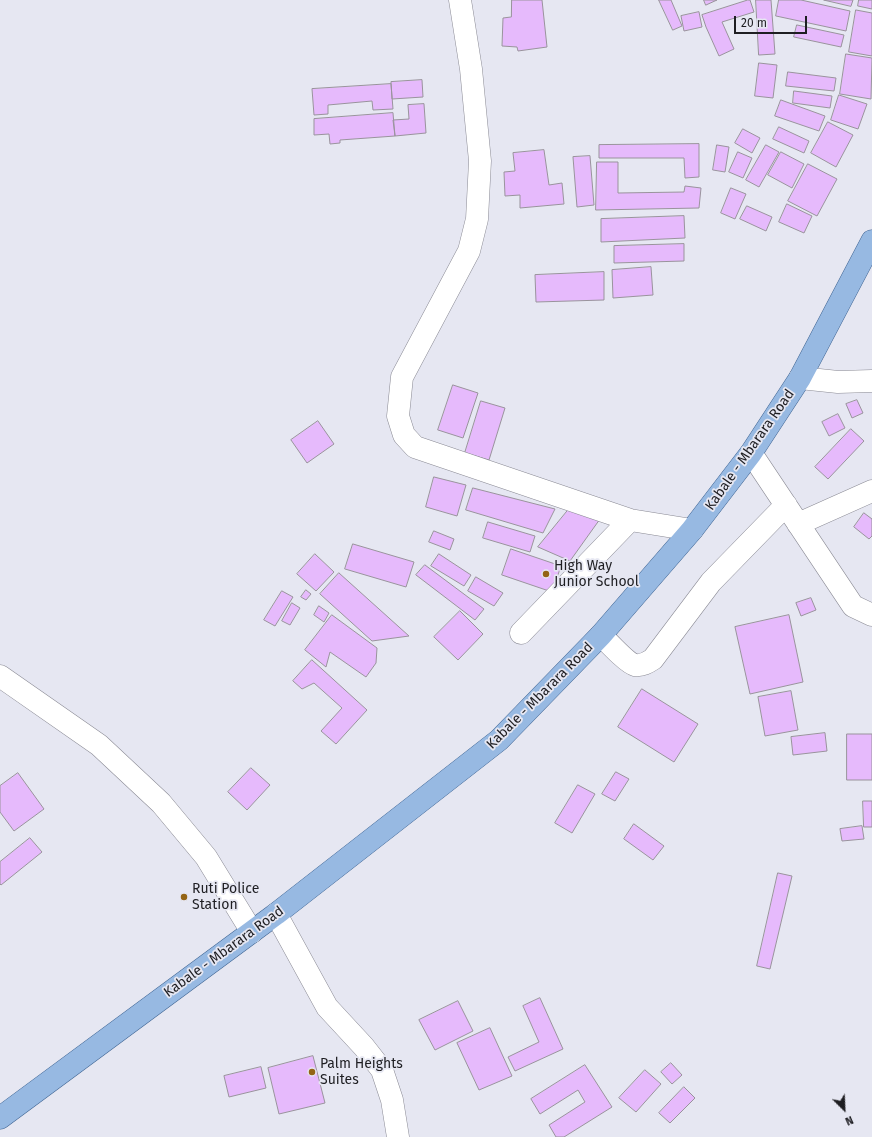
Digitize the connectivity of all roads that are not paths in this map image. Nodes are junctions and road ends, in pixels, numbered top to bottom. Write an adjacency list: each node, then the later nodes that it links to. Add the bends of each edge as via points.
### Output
1 (460, 0): 8 (street, via 471,69 480,161 477,219 469,251 402,377 398,416 404,435 415,447)
2 (872, 241): 3 (main road, Kabale - Mbarara Road)
3 (800, 378): 4 (street, via 838,382); 5 (main road, Kabale - Mbarara Road)
4 (872, 381)
5 (751, 453): 7 (street); 10 (main road, Kabale - Mbarara Road)
6 (872, 491): 9 (street)
7 (786, 505): 9 (street); 13 (street, via 711,582 653,659 644,664 634,665)
8 (630, 520): 10 (street); 12 (street)
9 (798, 524): 11 (street, via 853,606)
10 (692, 530): 13 (main road, Kabale - Mbarara Road)
11 (872, 615)
12 (521, 633)
13 (601, 635): 15 (main road, Kabale - Mbarara Road, via 499,740)
14 (0, 676): 16 (street, via 99,745 161,803 206,857)
15 (276, 914): 16 (main road, Kabale - Mbarara Road); 18 (street, via 327,1007 382,1070 392,1100)
16 (252, 932): 17 (main road, Kabale - Mbarara Road)
17 (0, 1118)
18 (398, 1137)

